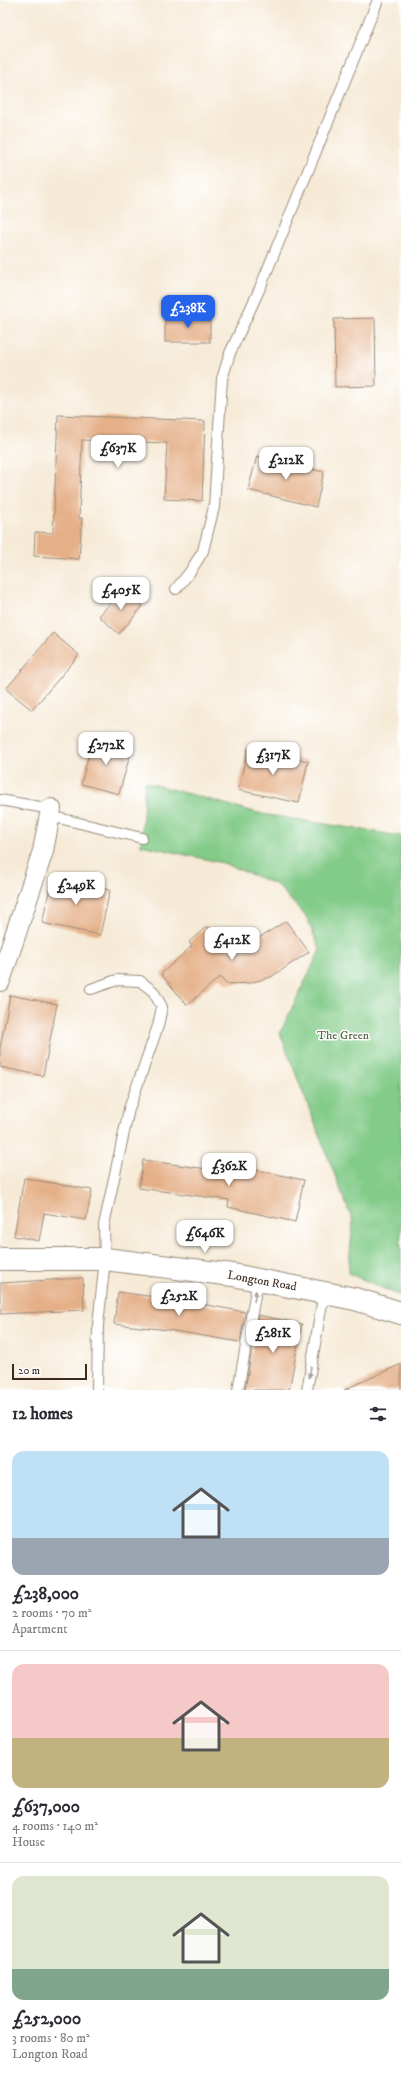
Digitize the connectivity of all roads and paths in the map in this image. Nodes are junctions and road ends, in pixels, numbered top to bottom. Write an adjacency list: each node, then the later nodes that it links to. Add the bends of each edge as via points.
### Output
1 (378, 0): 2 (lane, via 263,281 230,353 222,379 214,507 203,550)
2 (176, 589)
3 (0, 800): 4 (lane)
4 (51, 813): 5 (lane); 6 (street, via 43,851)
5 (142, 838)
6 (0, 981)
7 (91, 989): 9 (lane, via 117,980 140,981 153,991 162,1007 158,1026 129,1109 104,1225)
8 (0, 1259): 9 (street, Longton Road)
9 (105, 1259): 10 (street, Longton Road); 13 (lane, via 98,1325)
10 (258, 1279): 11 (street, Longton Road); 14 (lane, one-way to 10)
11 (324, 1292): 12 (street, Longton Road); 15 (lane, one-way to 15)
12 (401, 1313)
13 (97, 1390)
14 (238, 1390)
15 (307, 1390)

